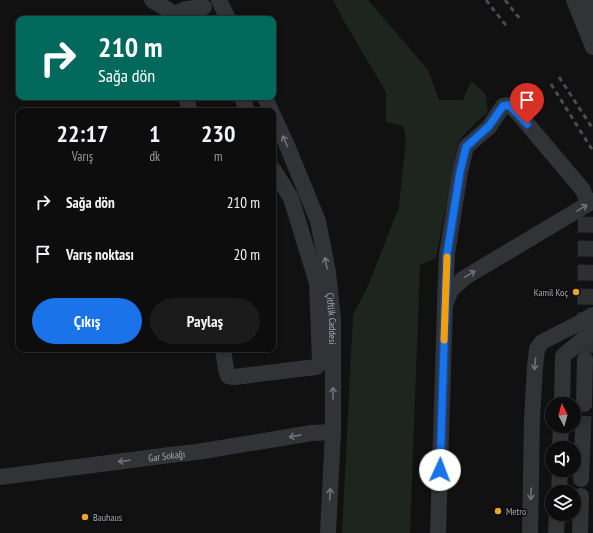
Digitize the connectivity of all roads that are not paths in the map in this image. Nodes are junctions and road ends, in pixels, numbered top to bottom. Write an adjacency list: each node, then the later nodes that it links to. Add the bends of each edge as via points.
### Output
1 (152, 0): 6 (street)
2 (219, 0): 8 (street)
3 (574, 0): 10 (street)
4 (586, 0): 9 (street)
5 (205, 9): 7 (street, via 190,8)
6 (174, 16)
7 (176, 16)
8 (227, 16)
9 (593, 19)
10 (593, 48)
11 (276, 121): 22 (street, Çitftlik Caddesi, one-way to 11, via 333,319 328,272 318,221)
12 (276, 174): 17 (street, via 291,198 317,283 320,363 316,367 234,378 228,376)
13 (588, 195): 14 (street, one-way to 13, via 451,290 464,278); 14 (street, via 518,114 509,105 503,106 489,126 466,147 447,254)
14 (445, 305): 29 (street)
15 (590, 324): 16 (street); 18 (street)
16 (542, 342): 18 (street, via 559,345); 30 (street, one-way to 30, via 537,349 535,367)
17 (223, 352)
18 (563, 356): 20 (street)
19 (585, 359): 21 (street)
20 (562, 397)
21 (584, 404)
22 (333, 432): 24 (street, Gar Sokağı, one-way to 24); 28 (street, Çitftlik Caddesi, one-way to 22)
23 (583, 432): 25 (street)
24 (0, 477)
25 (581, 479)
26 (557, 521): 31 (street)
27 (580, 521): 32 (street)
28 (328, 533)
29 (438, 533)
30 (530, 533)
31 (556, 533)
32 (580, 533)

